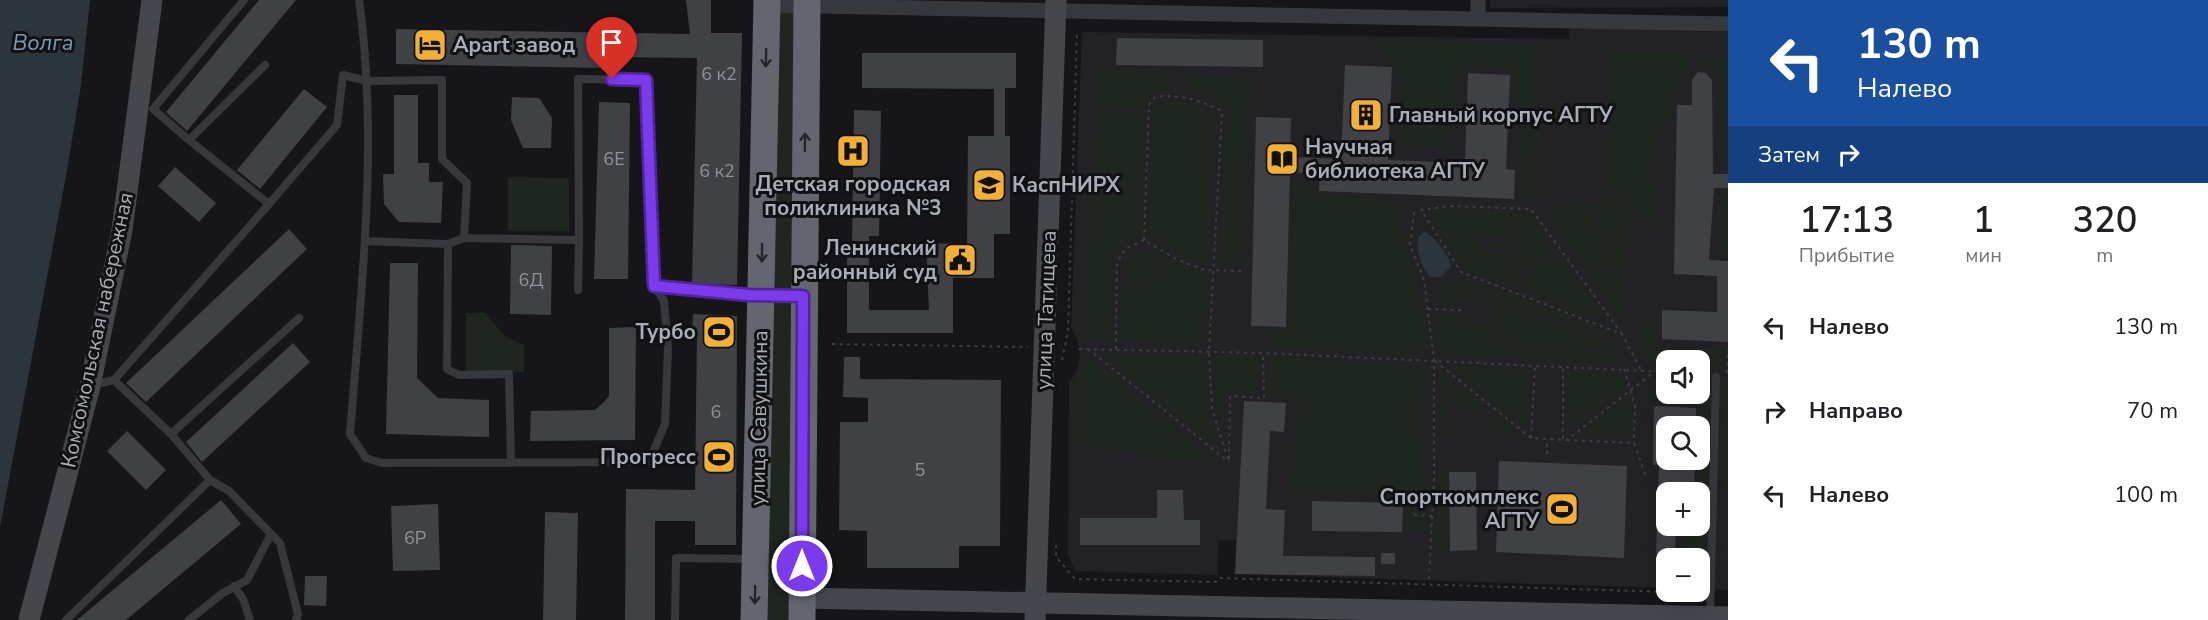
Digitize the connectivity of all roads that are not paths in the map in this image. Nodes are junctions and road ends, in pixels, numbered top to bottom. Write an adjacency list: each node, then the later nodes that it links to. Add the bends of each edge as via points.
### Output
1 (152, 0): 12 (main road, Комсомольская набережная)
2 (244, 0): 12 (lane)
3 (359, 0): 11 (lane)
4 (1478, 0): 8 (street)
5 (767, 3): 6 (street); 21 (highway, улица Савушкина, one-way to 21)
6 (807, 3): 7 (street); 22 (highway, улица Савушкина, one-way to 6)
7 (1056, 5): 8 (street); 34 (main road, улица Татищева)
8 (1478, 17): 9 (street)
9 (1728, 24)
10 (265, 65): 13 (lane)
11 (367, 81): 14 (lane, via 344,75 337,125); 15 (lane, via 442,80 442,159 467,183); 17 (lane)
12 (144, 108): 13 (lane); 26 (main road, Комсомольская набережная)
13 (189, 140): 14 (lane)
14 (269, 204): 25 (lane)
15 (464, 238): 16 (lane); 18 (lane)
16 (579, 240): 19 (lane, via 578,79 646,80); 20 (lane)
17 (365, 241): 18 (lane); 28 (lane, via 350,434 366,458 382,463)
18 (448, 244): 28 (lane, via 447,369 459,375 509,374)
19 (654, 286): 21 (lane); 28 (lane, via 664,301 668,349 665,424 649,462)
20 (578, 290)
21 (761, 295): 22 (lane); 31 (highway, улица Савушкина)
22 (803, 296): 33 (highway, улица Савушкина)
23 (299, 318): 27 (lane)
24 (1716, 376): 37 (lane, via 1711,593)
25 (114, 380): 26 (lane); 27 (lane)
26 (90, 386): 39 (main road, Комсомольская набережная)
27 (171, 434): 29 (lane)
28 (511, 463)
29 (210, 480): 30 (lane, via 229,491); 40 (lane)
30 (271, 534): 32 (lane, via 247,580); 43 (lane, via 280,543 298,614)
31 (756, 559): 44 (lane, via 676,558); 45 (highway, улица Савушкина, one-way to 45)
32 (234, 586): 41 (lane); 42 (lane)
33 (802, 609): 34 (main road)
34 (1035, 611): 35 (main road)
35 (1381, 615): 36 (main road)
36 (1532, 617): 38 (main road)
37 (1719, 617): 38 (main road)
38 (1689, 618)
39 (29, 620)
40 (66, 620)
41 (189, 620)
42 (250, 620)
43 (296, 620)
44 (675, 620)
45 (754, 620)

